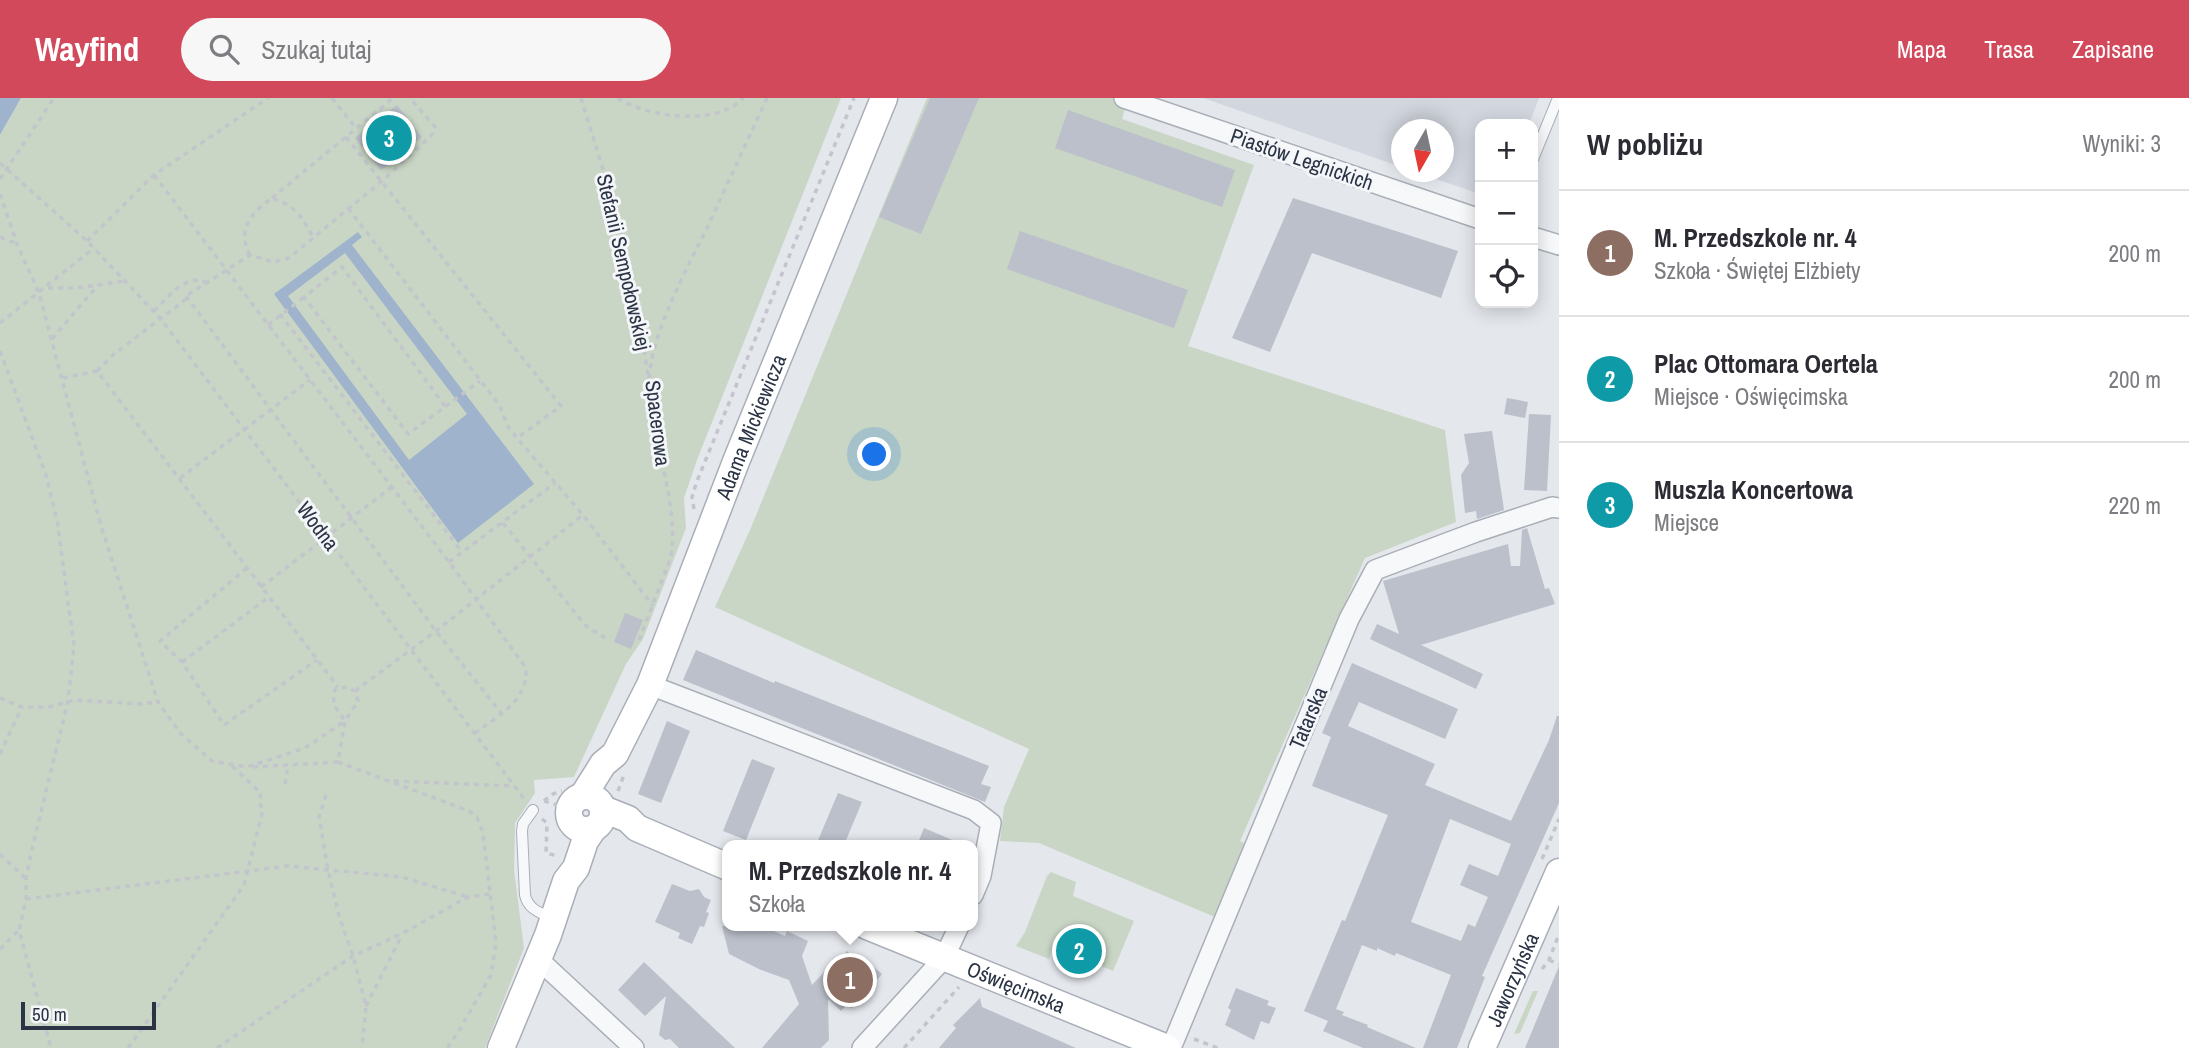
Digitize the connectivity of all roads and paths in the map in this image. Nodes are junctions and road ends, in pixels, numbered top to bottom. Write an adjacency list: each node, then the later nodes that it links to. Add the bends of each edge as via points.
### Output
1 (54, 98): 18 (path)
2 (268, 98): 19 (path)
3 (332, 98): 14 (path)
4 (393, 98): 14 (path)
5 (410, 98): 21 (path, via 435,127)
6 (581, 98): 53 (path, Stefanii Sempołowskiej, via 618,218)
7 (618, 98): 8 (path, via 652,113 679,116 730,108)
8 (744, 98)
9 (767, 98): 53 (path, Spacerowa, via 664,323 654,348)
10 (854, 98): 62 (path, via 697,481)
11 (884, 98): 81 (street, Adama Mickiewicza)
12 (1124, 98): 25 (street, Piastów Legnickich)
13 (1558, 98): 16 (lane)
14 (355, 127): 15 (path)
15 (346, 137): 21 (path); 23 (path)
16 (1538, 147)
17 (0, 163): 18 (path, Wodna)
18 (8, 170): 20 (path); 29 (path, Wodna)
19 (153, 175): 29 (path); 34 (path)
20 (0, 179)
21 (382, 181): 24 (path); 57 (path, via 561,406)
22 (0, 194): 30 (path)
23 (272, 198): 27 (path, via 290,206); 33 (path, via 256,209 246,224 244,239)
24 (348, 208): 27 (path); 52 (path)
25 (1475, 217)
26 (0, 237): 30 (path)
27 (313, 237): 33 (path, via 289,258 273,262)
28 (1538, 238): 31 (street)
29 (87, 242): 32 (path, Wodna)
30 (17, 244): 39 (path)
31 (1559, 245)
32 (94, 248): 35 (path, Wodna); 38 (path)
33 (250, 255): 34 (path)
34 (226, 270): 36 (path); 46 (path)
35 (125, 281): 37 (path); 42 (path, Wodna)
36 (207, 284): 40 (path); 42 (path, via 202,279 188,281)
37 (98, 285): 38 (path); 47 (path)
38 (47, 287): 39 (path)
39 (39, 293): 45 (path); 47 (path)
40 (186, 296): 44 (path); 55 (path)
41 (304, 297): 43 (path); 54 (path, via 408,434); 54 (path, via 342,267)
42 (154, 311): 44 (path, Wodna)
43 (282, 313): 46 (path); 67 (path)
44 (160, 318): 49 (path); 56 (path, Wodna)
45 (0, 323)
46 (268, 325): 51 (path)
47 (52, 339): 50 (path)
48 (0, 351): 85 (path, via 46,475 57,520 74,646)
49 (97, 371): 50 (path); 58 (path)
50 (63, 378): 86 (path, via 101,526)
51 (310, 380): 55 (path); 60 (path)
52 (480, 380): 54 (path); 57 (path)
53 (649, 387): 74 (path, Spacerowa, via 673,530 671,557)
54 (445, 406)
55 (270, 410): 56 (path); 64 (path)
56 (245, 430): 58 (path); 66 (path, Wodna)
57 (517, 438): 59 (path)
58 (180, 478): 70 (path)
59 (555, 483): 63 (path); 65 (path)
60 (391, 488): 64 (path); 69 (path)
61 (1559, 508): 137 (street, Tatarska, via 1476,532 1374,570 1349,619)
62 (694, 512)
63 (583, 515): 68 (path); 74 (path)
64 (352, 519): 66 (path); 75 (path)
65 (503, 523): 67 (path); 68 (path)
66 (327, 538): 71 (path); 78 (path, Wodna)
67 (462, 552): 69 (path)
68 (530, 557): 73 (path); 76 (path, via 585,625)
69 (449, 562): 73 (path)
70 (247, 568): 71 (path); 80 (path, via 160,641)
71 (261, 587): 72 (path)
72 (269, 597): 79 (path); 80 (path)
73 (475, 598): 75 (path); 88 (path, via 526,668 524,690)
74 (653, 606): 77 (path, Spacerowa)
75 (436, 631): 78 (path); 88 (path)
76 (606, 638)
77 (639, 640)
78 (410, 648): 83 (path); 90 (path, Wodna)
79 (317, 660): 80 (path, via 224,725); 82 (path)
80 (182, 662)
81 (650, 685): 93 (street, Adama Mickiewicza); 111 (street, via 974,810 990,823)
82 (338, 687): 83 (path); 89 (path, via 333,705)
83 (355, 691): 89 (path, via 358,701)
84 (0, 698): 87 (path)
85 (68, 701): 86 (path); 87 (path); 110 (path)
86 (158, 702): 94 (path, via 199,751 212,761)
87 (22, 707): 91 (path)
88 (501, 713): 90 (path)
89 (345, 721): 92 (path); 96 (path, via 305,748)
90 (474, 734): 99 (path, Wodna)
91 (0, 754)
92 (338, 762): 95 (path); 97 (path)
93 (620, 763): 102 (path); 102 (street, Adama Mickiewicza, via 603,764)
94 (231, 765): 96 (path); 108 (path, via 261,793 258,802 263,810)
95 (288, 765): 96 (path); 98 (path)
96 (247, 767)
97 (391, 781): 99 (path); 112 (path, via 477,817)
98 (285, 785)
99 (514, 786): 103 (path, Wodna)
100 (326, 795): 107 (path, via 319,817)
101 (544, 801): 102 (path, via 553,794)
102 (591, 809): 105 (street, via 628,819 637,828); 106 (street, Adama Mickiewicza, via 576,868)
103 (533, 810): 106 (path, Wodna, via 547,823 546,853); 115 (lane, via 522,831 525,895 531,908)
104 (0, 853): 110 (path)
105 (722, 865)
106 (565, 869): 115 (street, Adama Mickiewicza)
107 (328, 870): 108 (path, via 288,866); 113 (path, via 402,877); 122 (path)
108 (246, 872): 114 (path); 129 (path, via 244,885)
109 (1559, 872): 138 (street, Jaworzyńska)
110 (26, 879): 114 (path)
111 (978, 882)
112 (490, 894): 113 (path); 132 (path, via 496,943 491,975)
113 (468, 897): 119 (path)
114 (26, 899): 116 (path)
115 (553, 918): 124 (street, Adama Mickiewicza)
116 (19, 930): 121 (path); 128 (path)
117 (860, 931): 123 (street, Oświęcimska)
118 (957, 931): 123 (street)
119 (403, 933): 122 (path); 127 (path)
120 (1559, 934): 125 (path, via 1549,960)
121 (0, 949)
122 (353, 956): 127 (path); 130 (path)
123 (944, 958): 135 (street); 137 (street, Oświęcimska)
124 (538, 959): 133 (street, Adama Mickiewicza); 134 (street)
125 (1559, 964)
126 (963, 983): 136 (path)
127 (366, 1006): 131 (path)
128 (51, 1048)
129 (128, 1048)
130 (217, 1048)
131 (362, 1048)
132 (447, 1048)
133 (501, 1048)
134 (634, 1048)
135 (862, 1048)
136 (904, 1048)
137 (1169, 1048)
138 (1482, 1048)

